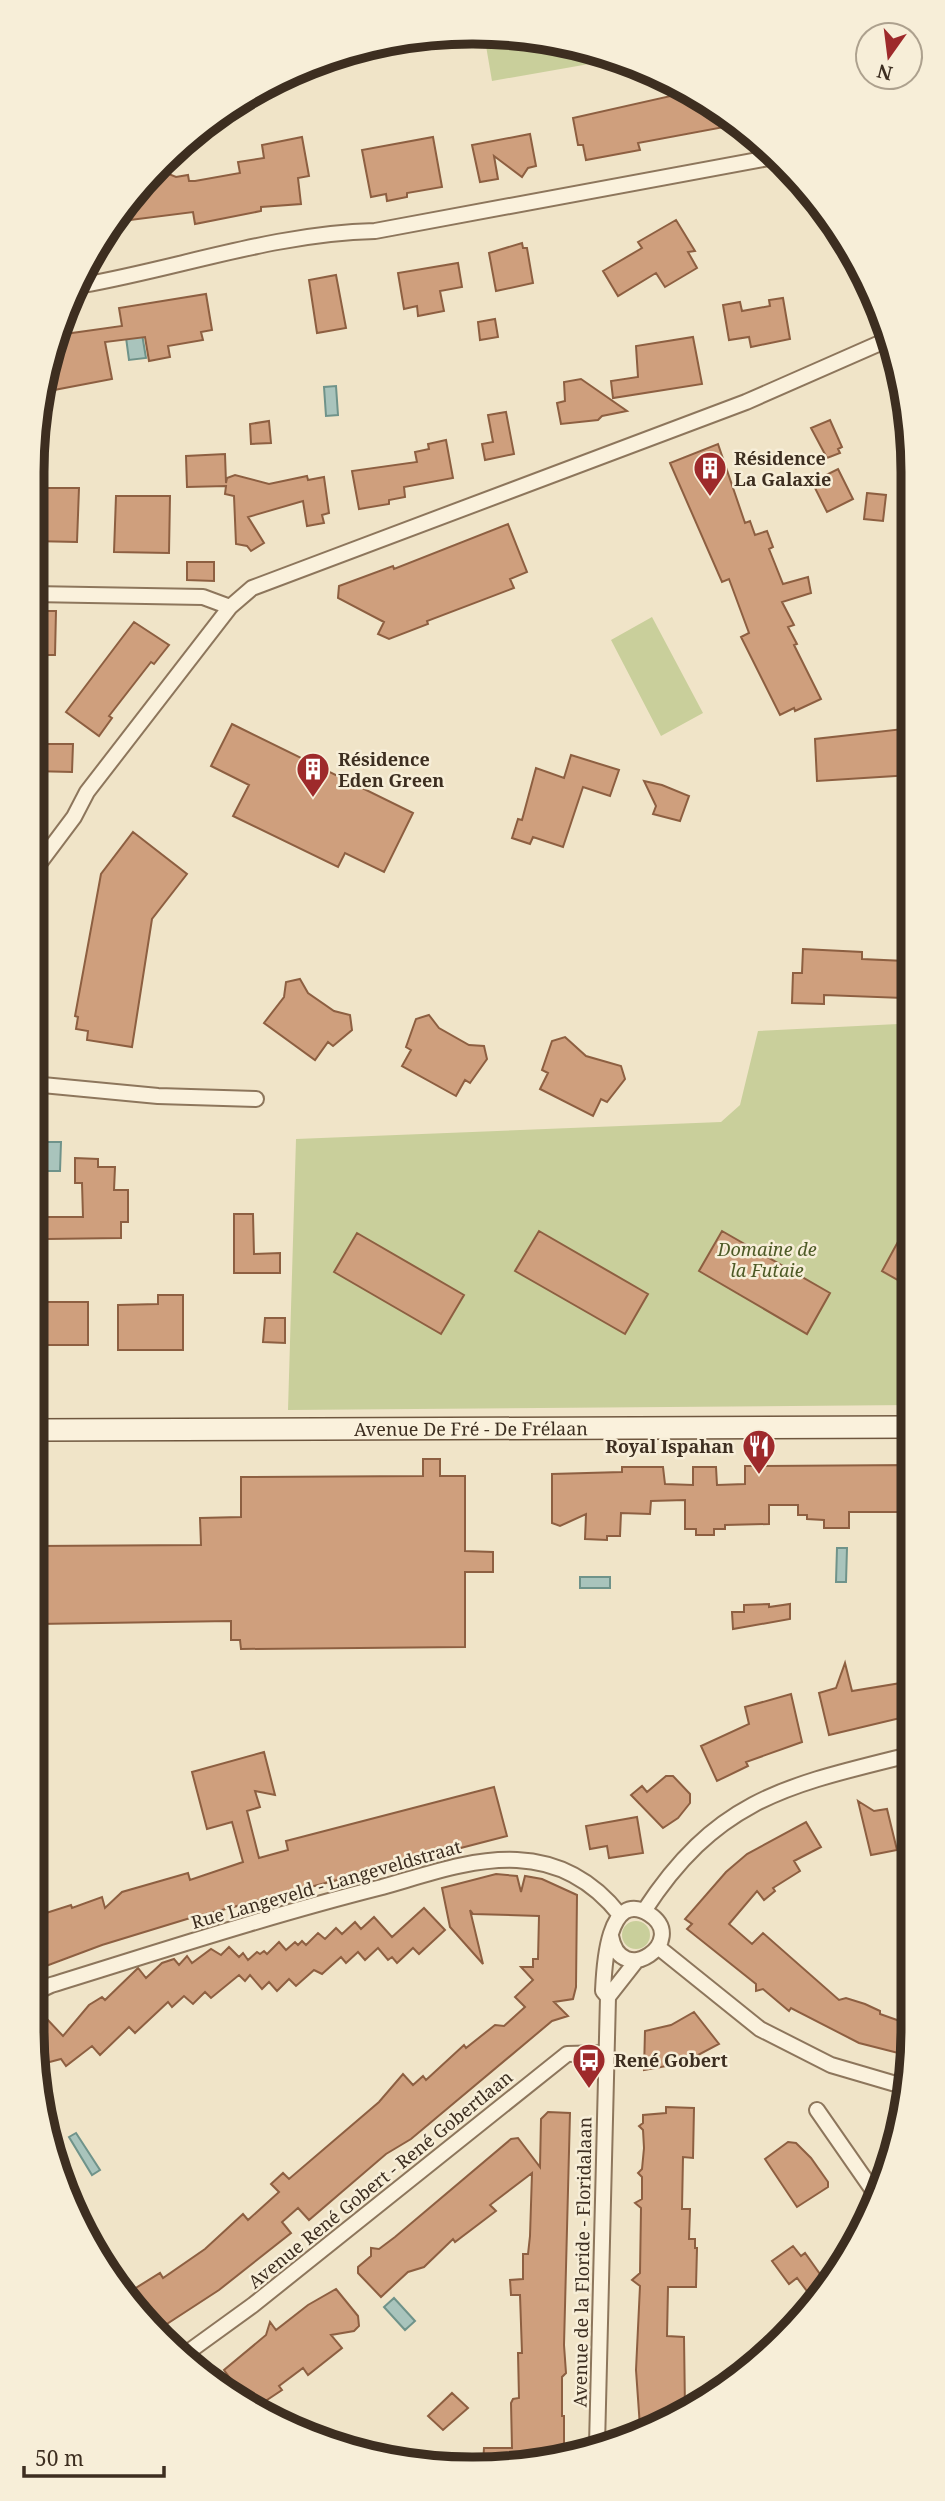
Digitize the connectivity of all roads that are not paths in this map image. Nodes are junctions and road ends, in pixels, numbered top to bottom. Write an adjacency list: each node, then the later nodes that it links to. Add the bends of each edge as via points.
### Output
1 (765, 159): 2 (street, via 375,231 303,239)
2 (87, 284)
3 (881, 343): 5 (street, via 746,402 252,588)
4 (44, 594): 5 (street, via 203,597)
5 (230, 607): 6 (street, via 87,792)
6 (44, 857)
7 (44, 1085): 8 (street)
8 (256, 1099)
9 (901, 1427): 10 (main road, Avenue De Fré - De Frélaan)
10 (44, 1430)
11 (901, 1757): 12 (street, via 768,1795 710,1831)
12 (645, 1911): 13 (street); 15 (street, via 661,1930)
13 (620, 1915): 14 (street, Avenue de la Floride - Floridalaan); 17 (street, Rue Langeveld - Langeveldstraat, via 578,1875 518,1860 474,1863 296,1909)
14 (611, 1936): 16 (street, via 621,1956); 18 (street, Avenue de la Floride - Floridalaan, via 603,1991)
15 (658, 1947): 16 (street); 20 (street, via 761,2029 831,2065)
16 (637, 1960): 18 (street)
17 (44, 1988)
18 (608, 1997): 19 (street, Avenue de la Floride - Floridalaan)
19 (606, 2053): 23 (street, Avenue René Gobert - René Gobertlaan, via 567,2054); 24 (street, Avenue de la Floride - Floridalaan)
20 (898, 2085)
21 (817, 2110): 22 (street)
22 (871, 2187)
23 (190, 2351)
24 (597, 2438)

